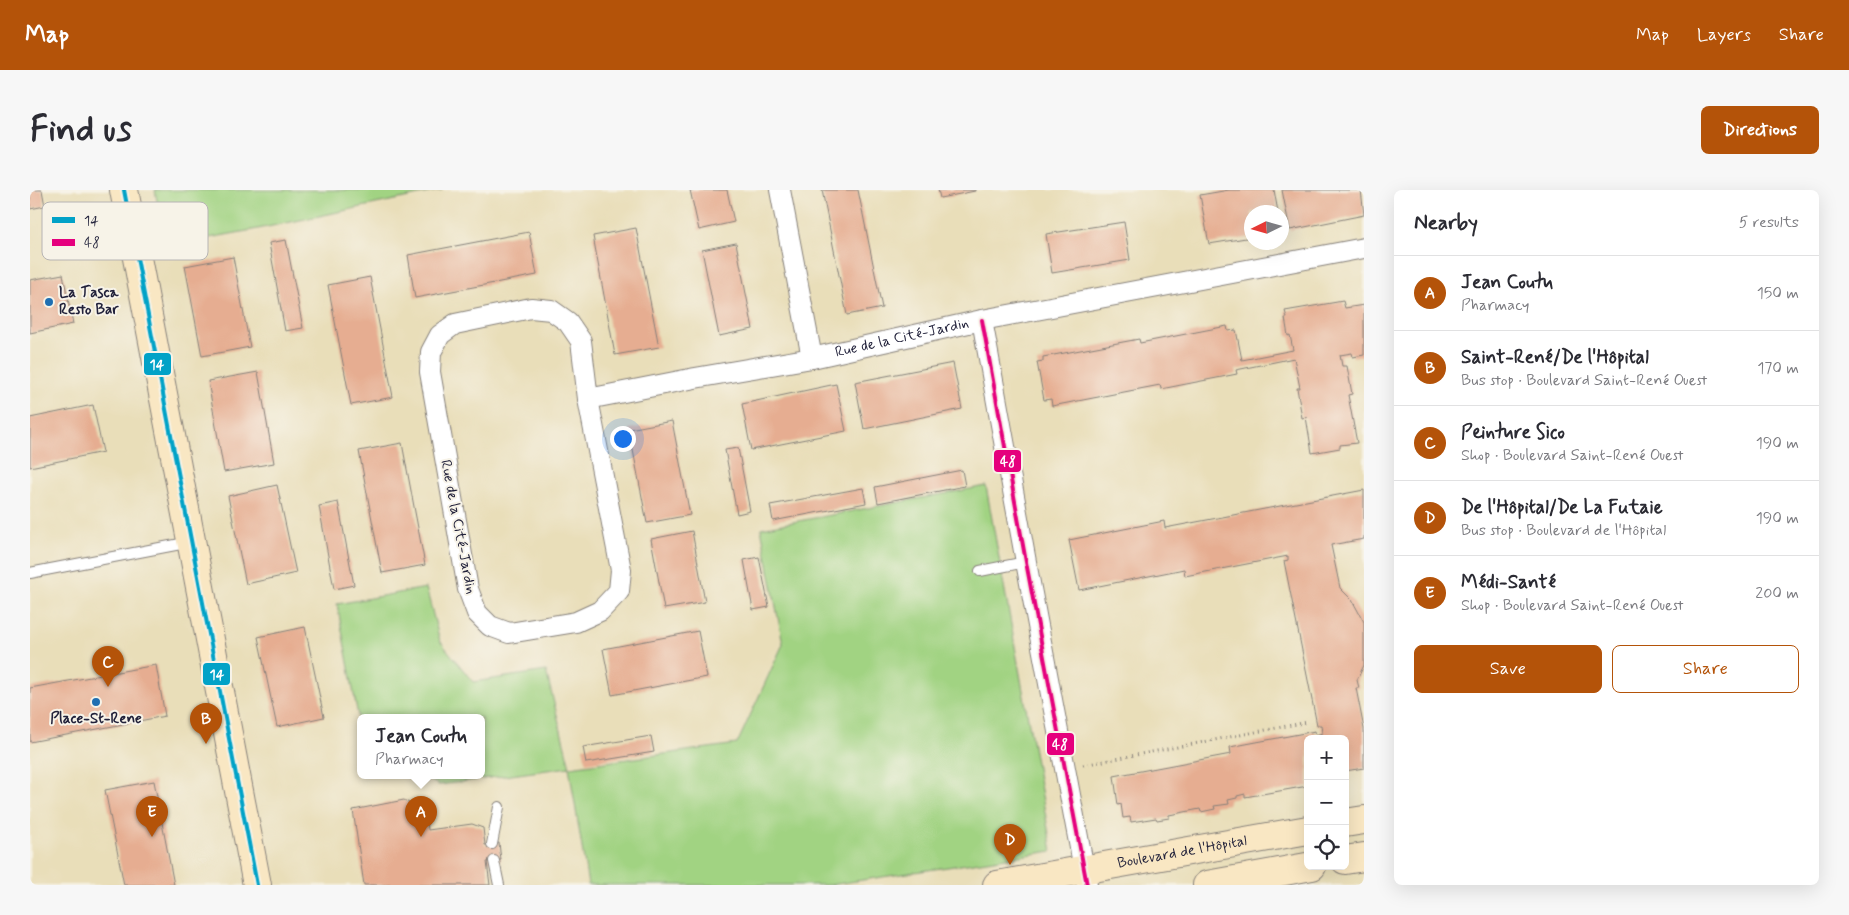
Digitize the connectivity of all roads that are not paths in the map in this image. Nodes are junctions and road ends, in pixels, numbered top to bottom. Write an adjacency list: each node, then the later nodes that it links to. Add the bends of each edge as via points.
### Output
1 (780, 190): 5 (street)
2 (1364, 248): 4 (street, Rue de la Cité-Jardin)
3 (138, 260): 7 (street)
4 (982, 320): 5 (street, Rue de la Cité-Jardin); 8 (street)
5 (812, 358): 6 (street, Rue de la Cité-Jardin)
6 (588, 398): 6 (street, Rue de la Cité-Jardin, via 580,341 568,322 551,310 531,308 455,324 440,335 431,352 430,372 468,589 477,613 490,626 509,633 576,622 600,611 619,591 621,570)
7 (192, 542): 10 (lane); 21 (street)
8 (1026, 562): 9 (lane); 20 (street)
9 (980, 571)
10 (30, 574)
11 (499, 807): 15 (lane)
12 (1364, 820): 13 (street)
13 (1349, 822)
14 (1304, 831): 20 (street, Boulevard de l'Hôpital)
15 (492, 844)
16 (1364, 857): 17 (street)
17 (1349, 859)
18 (494, 861): 22 (lane)
19 (1304, 867): 24 (street)
20 (1086, 877): 23 (street, Boulevard de l'Hôpital)
21 (258, 885)
22 (499, 885)
23 (997, 885)
24 (1207, 885)

